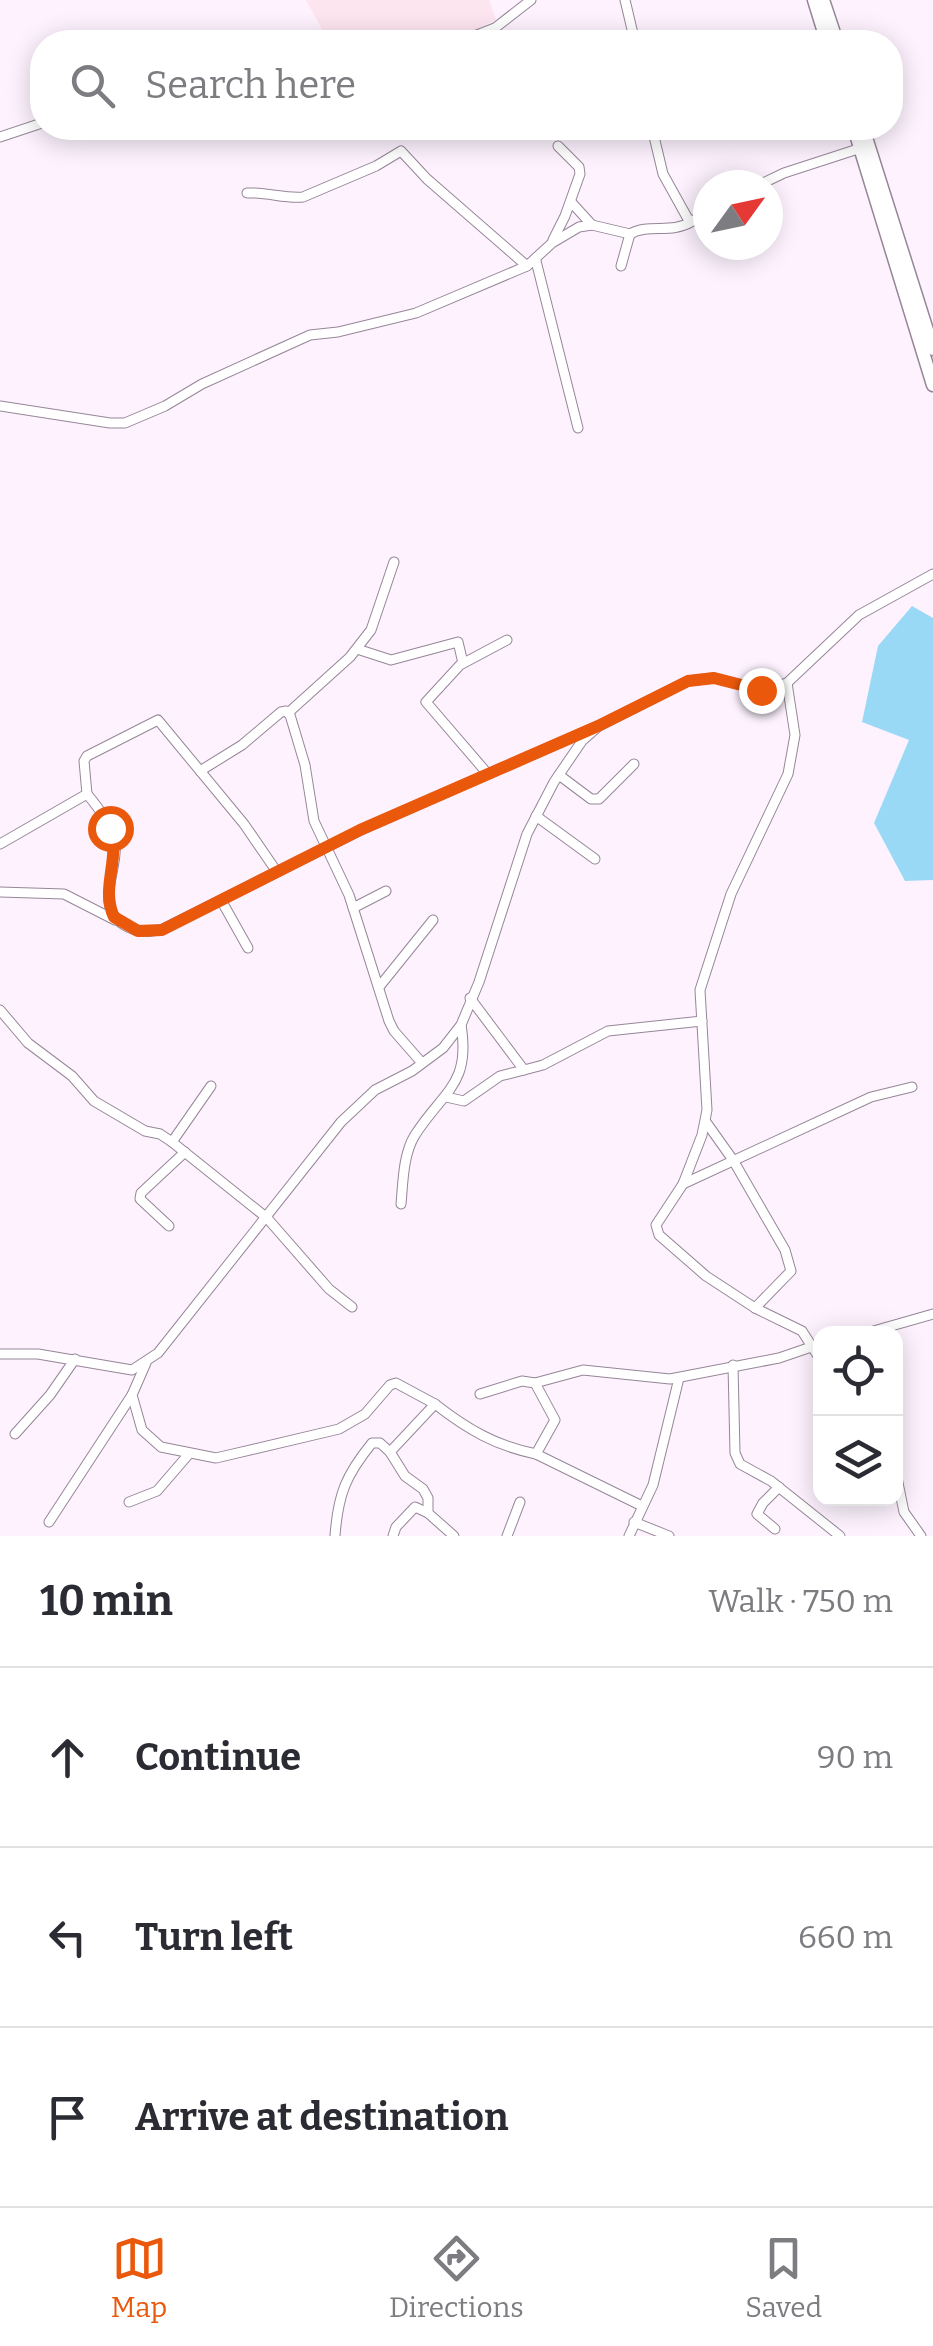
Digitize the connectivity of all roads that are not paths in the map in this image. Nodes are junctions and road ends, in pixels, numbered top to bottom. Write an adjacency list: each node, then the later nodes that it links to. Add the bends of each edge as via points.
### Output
1 (530, 0): 6 (street)
2 (626, 0): 7 (street)
3 (814, 0): 5 (main road)
4 (824, 0): 5 (main road)
5 (824, 18): 8 (main road); 9 (main road)
6 (490, 30)
7 (632, 30)
8 (826, 30)
9 (830, 30)
10 (30, 126): 11 (street)
11 (0, 137)
12 (655, 140): 21 (street, via 663,174)
13 (858, 140): 16 (main road)
14 (867, 140): 27 (main road)
15 (558, 146): 19 (street, via 579,167)
16 (860, 148): 17 (street); 28 (main road)
17 (783, 173)
18 (248, 193): 25 (street, via 303,197 401,151)
19 (571, 202): 22 (street); 24 (street)
20 (693, 220): 21 (street)
21 (690, 222): 23 (street, via 678,230)
22 (592, 225): 23 (street); 24 (street)
23 (630, 234): 26 (street)
24 (552, 242): 25 (street)
25 (532, 264): 29 (street, via 416,312 310,335 125,422); 30 (street)
26 (621, 266)
27 (933, 349)
28 (932, 379)
29 (0, 406)
30 (578, 428)
31 (394, 562): 34 (street, via 371,630)
32 (933, 574): 36 (street, via 859,614)
33 (507, 640): 35 (street)
34 (357, 649): 35 (street, via 391,660 458,642); 37 (street)
35 (463, 663): 41 (street, via 426,702)
36 (786, 683): 38 (street, via 761,690 714,678 688,681); 59 (street, via 795,735 788,774 731,894 700,990)
37 (288, 713): 40 (street, via 280,712); 46 (street, via 310,808)
38 (598, 726): 41 (street); 42 (street)
39 (634, 764): 42 (street, via 599,799)
40 (200, 770): 43 (street, via 153,720 87,756); 48 (street)
41 (487, 773): 46 (street)
42 (559, 774): 44 (street)
43 (87, 794): 45 (street); 54 (street, via 116,846 108,894 114,917)
44 (536, 816): 47 (street); 57 (street)
45 (0, 844)
46 (328, 846): 48 (street); 52 (street)
47 (595, 859)
48 (276, 872): 51 (street)
49 (386, 891): 52 (street)
50 (0, 892): 54 (street, via 64,894)
51 (221, 900): 54 (street, via 162,930); 55 (street)
52 (353, 908): 56 (street)
53 (433, 920): 56 (street)
54 (125, 925)
55 (248, 948)
56 (379, 987): 61 (street, via 394,1031)
57 (470, 998): 60 (street); 62 (street)
58 (0, 1010): 67 (street, via 94,1102)
59 (702, 1021): 62 (street, via 608,1031); 66 (street)
60 (461, 1025): 61 (street); 65 (street, via 463,1067)
61 (422, 1063): 72 (street, via 375,1090 340,1122)
62 (524, 1070): 65 (street, via 500,1076 464,1101)
63 (211, 1086): 67 (street)
64 (912, 1087): 69 (street, via 880,1093)
65 (446, 1097): 71 (street, via 412,1139)
66 (705, 1120): 69 (street); 70 (street)
67 (172, 1142): 68 (street)
68 (186, 1152): 72 (street); 73 (street, via 141,1193)
69 (733, 1160): 70 (street); 76 (street, via 791,1266)
70 (684, 1184): 76 (street, via 656,1225 659,1235)
71 (401, 1204)
72 (268, 1218): 75 (street); 85 (street)
73 (169, 1226)
74 (933, 1304): 78 (street)
75 (352, 1308)
76 (756, 1308): 81 (street)
77 (933, 1314): 78 (street)
78 (917, 1319): 79 (street)
79 (891, 1326)
80 (0, 1340): 83 (street)
81 (813, 1342)
82 (813, 1346): 86 (street)
83 (3, 1354): 84 (street)
84 (75, 1359): 85 (street, via 132,1370); 92 (street)
85 (146, 1364): 90 (street)
86 (734, 1365): 87 (street); 96 (street, via 735,1453 740,1464)
87 (679, 1378): 88 (street, via 583,1370); 99 (street, via 653,1486)
88 (535, 1383): 89 (street); 94 (street, via 555,1420)
89 (480, 1394)
90 (132, 1396): 95 (street, via 142,1430 161,1448); 102 (street)
91 (435, 1404): 93 (street); 94 (street, via 485,1438); 95 (street, via 396,1383 339,1429 234,1456)
92 (15, 1434)
93 (390, 1452): 101 (street, via 404,1476 423,1489); 105 (street, via 372,1443 343,1484)
94 (536, 1454): 99 (street)
95 (188, 1455): 97 (street, via 157,1491)
96 (779, 1488): 104 (street, via 757,1514); 111 (street)
97 (129, 1502)
98 (520, 1502): 108 (street)
99 (642, 1506): 103 (street)
100 (903, 1506): 112 (street)
101 (428, 1513): 106 (street, via 415,1507); 107 (street)
102 (49, 1522)
103 (634, 1522): 109 (street); 110 (street)
104 (775, 1528)
105 (335, 1536)
106 (393, 1536)
107 (454, 1536)
108 (507, 1536)
109 (629, 1536)
110 (669, 1536)
111 (840, 1536)
112 (922, 1536)

